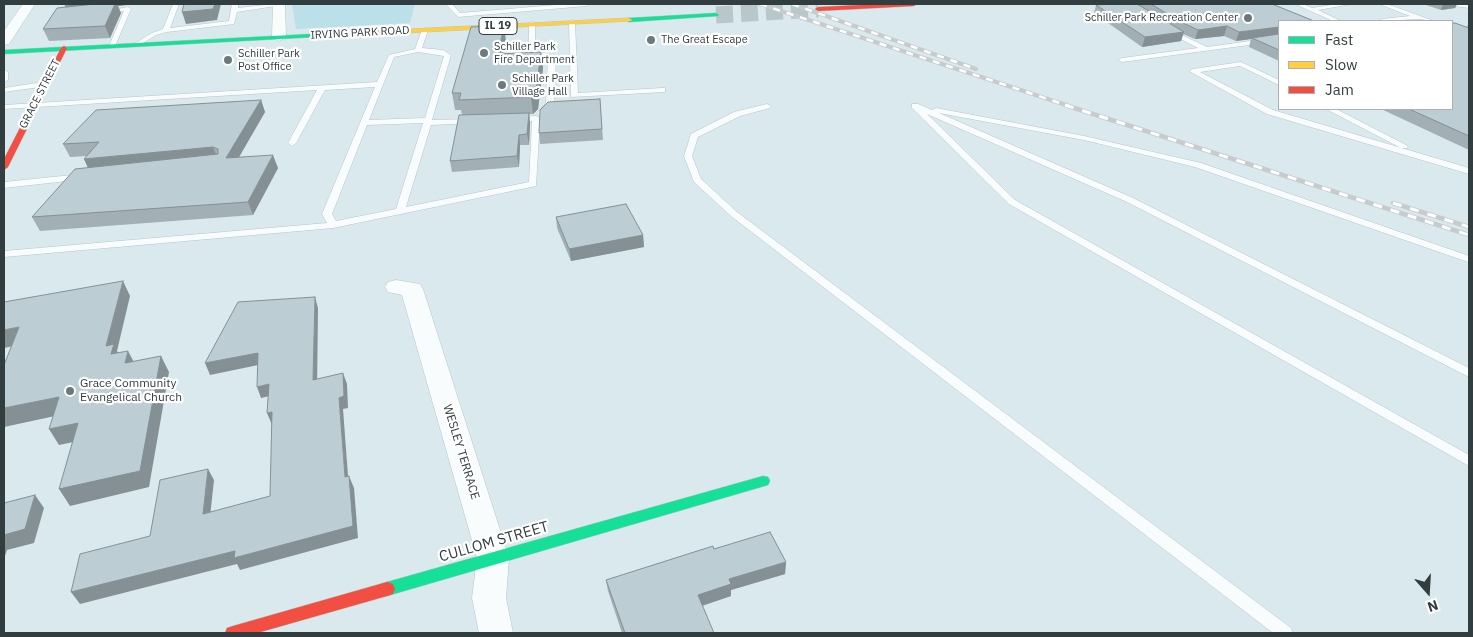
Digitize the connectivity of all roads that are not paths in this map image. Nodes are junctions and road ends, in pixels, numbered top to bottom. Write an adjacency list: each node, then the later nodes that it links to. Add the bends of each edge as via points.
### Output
1 (29, 4): 28 (street)
2 (176, 4): 26 (lane)
3 (279, 4): 12 (lane); 29 (street)
4 (449, 4): 15 (lane, via 458,15)
5 (586, 4): 15 (lane)
6 (914, 4): 13 (main road)
7 (1298, 4): 14 (lane)
8 (1349, 4): 14 (lane)
9 (1382, 4): 18 (lane)
10 (1454, 4): 11 (lane)
11 (1469, 6)
12 (235, 7): 26 (lane, via 232,23)
13 (818, 9)
14 (1312, 9): 19 (lane)
15 (506, 11): 25 (lane)
16 (98, 12): 33 (lane, via 128,9)
17 (716, 14): 22 (main road, IRVING PARK ROAD / IL 19)
18 (1419, 17): 20 (lane); 21 (lane)
19 (1336, 20)
20 (1391, 20)
21 (1428, 20)
22 (572, 22): 23 (main road, IRVING PARK ROAD / IL 19); 47 (lane, via 574,95)
23 (532, 24): 25 (main road, IRVING PARK ROAD / IL 19); 53 (lane, via 532,51 552,57 550,104)
24 (1159, 24): 35 (lane)
25 (502, 26): 27 (main road, IRVING PARK ROAD / IL 19)
26 (166, 30): 31 (lane)
27 (426, 30): 29 (main road, IRVING PARK ROAD / IL 19); 36 (lane)
28 (6, 34)
29 (279, 37): 31 (main road, IRVING PARK ROAD / IL 19)
30 (1278, 39): 32 (lane)
31 (136, 45): 33 (main road, IRVING PARK ROAD / IL 19)
32 (1236, 45): 35 (lane); 39 (lane, via 1245,49)
33 (112, 46): 34 (main road, IRVING PARK ROAD / IL 19)
34 (64, 48): 37 (main road, IRVING PARK ROAD / IL 19); 43 (main road, GRACE STREET)
35 (1206, 49): 38 (lane)
36 (418, 50): 44 (lane, via 391,56); 56 (lane, via 438,51 448,56)
37 (4, 52)
38 (1122, 60)
39 (1241, 64): 42 (lane); 59 (lane, via 1193,71 1270,112)
40 (4, 72): 41 (lane)
41 (4, 80)
42 (1278, 82)
43 (44, 84): 46 (lane); 48 (main road, GRACE STREET)
44 (380, 84): 45 (lane); 57 (lane)
45 (322, 88): 48 (lane); 58 (lane)
46 (4, 90)
47 (662, 90)
48 (33, 105): 49 (lane); 60 (main road, GRACE STREET)
49 (4, 106)
50 (767, 106): 75 (lane, via 737,114 694,136 688,156 697,180 734,214)
51 (915, 106): 67 (lane, via 1084,138 1198,165); 69 (lane, via 1130,200); 70 (lane, via 1012,202)
52 (1332, 110): 59 (lane)
53 (536, 118): 54 (lane); 64 (lane, via 533,184)
54 (506, 119)
55 (487, 120): 56 (lane)
56 (428, 121): 57 (lane); 64 (lane)
57 (364, 123): 65 (lane, via 327,214)
58 (292, 143)
59 (1430, 159): 61 (lane)
60 (4, 167)
61 (1469, 171)
62 (95, 176): 63 (lane)
63 (4, 185)
64 (400, 212): 65 (lane)
65 (333, 226): 66 (lane)
66 (4, 254)
67 (1469, 259)
68 (396, 286): 72 (street, WESLEY TERRACE, via 412,289)
69 (1469, 373)
70 (1469, 461)
71 (763, 481): 72 (main road, CULLOM STREET)
72 (493, 558): 73 (main road, CULLOM STREET); 74 (street, WESLEY TERRACE, via 489,598)
73 (233, 633)
74 (496, 633)
75 (1285, 633)

